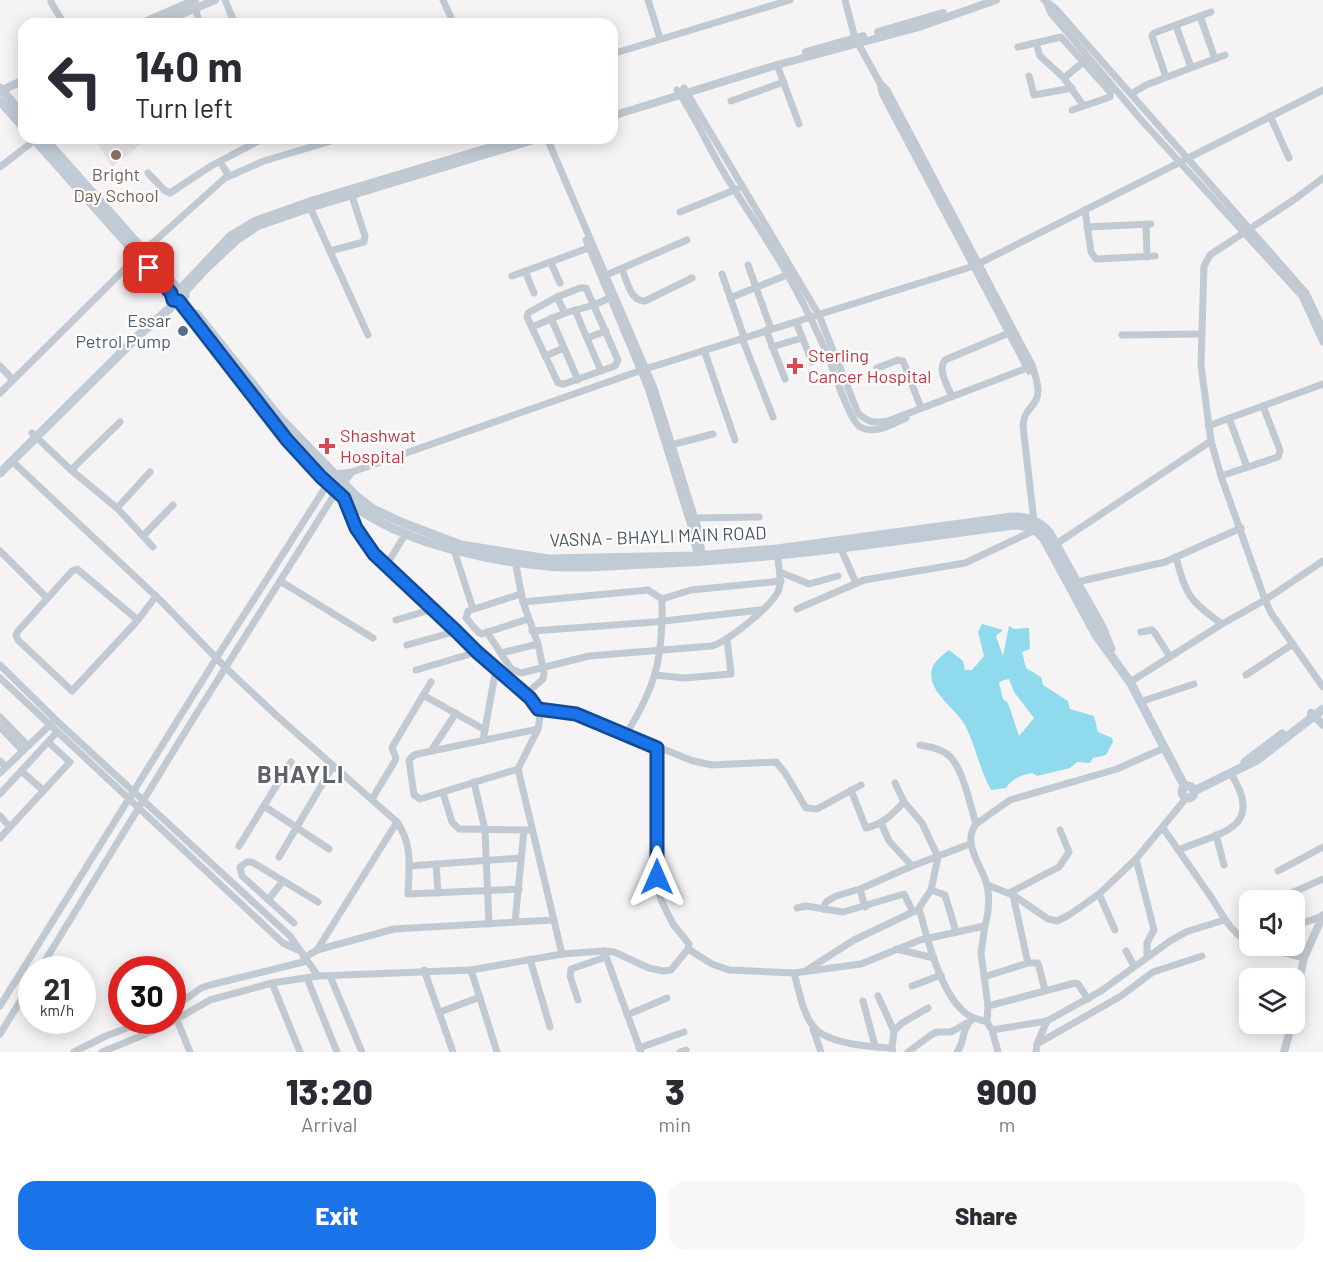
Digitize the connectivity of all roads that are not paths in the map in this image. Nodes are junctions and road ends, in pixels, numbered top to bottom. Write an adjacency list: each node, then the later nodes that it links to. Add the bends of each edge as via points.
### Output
1 (215, 0): 11 (street)
2 (225, 0): 17 (street)
3 (445, 0): 18 (street)
4 (648, 0): 20 (street)
5 (790, 0): 20 (street)
6 (844, 0): 21 (street)
7 (981, 0): 21 (street)
8 (996, 0): 21 (street, via 919,27)
9 (51, 2): 14 (street)
10 (1045, 2): 26 (street, via 1055,8)
11 (195, 4): 15 (street); 16 (street)
12 (1211, 12): 13 (street)
13 (1200, 16): 19 (street); 27 (street)
14 (60, 18)
15 (156, 18)
16 (169, 18)
17 (232, 18)
18 (452, 18)
19 (1176, 26): 29 (street); 31 (street, via 1152,36)
20 (660, 39): 24 (street)
21 (856, 40): 28 (street); 39 (street); 79 (street)
22 (1036, 43): 23 (street); 26 (street, via 1061,37); 33 (street, via 1040,56)
23 (1018, 47)
24 (618, 52)
25 (1225, 55): 27 (street)
26 (1089, 58): 33 (street); 40 (street); 43 (street, via 1111,95); 61 (street)
27 (1215, 59): 29 (street)
28 (777, 65): 35 (street); 39 (street)
29 (1191, 68): 31 (street)
30 (1029, 76): 36 (street, via 1034,95)
31 (1166, 77): 40 (street)
32 (18, 78): 37 (street)
33 (1064, 78): 36 (street)
34 (18, 82): 37 (street)
35 (784, 82): 42 (street); 50 (street)
36 (1072, 88): 43 (street)
37 (0, 89): 45 (main road)
38 (1323, 90): 48 (street)
39 (682, 91): 44 (street); 47 (street); 66 (street)
40 (1131, 94): 58 (street)
41 (0, 100): 49 (main road)
42 (731, 101)
43 (1083, 105): 46 (street)
44 (618, 108)
45 (18, 109)
46 (1072, 110)
47 (618, 114)
48 (1270, 116): 58 (street); 59 (street)
49 (18, 121)
50 (799, 124)
51 (30, 144): 62 (street)
52 (41, 144): 76 (main road, VASNA - BHAYLI MAIN ROAD)
53 (253, 144): 60 (street)
54 (321, 144): 64 (street)
55 (502, 144): 68 (street)
56 (524, 144): 67 (street)
57 (547, 144): 74 (street)
58 (1188, 158): 61 (street); 72 (street)
59 (1289, 158)
60 (220, 162): 63 (street, via 170,193); 64 (street)
61 (1180, 162): 69 (street); 72 (street)
62 (0, 167)
63 (148, 173)
64 (229, 176): 76 (street)
65 (1323, 178): 72 (street)
66 (739, 189): 70 (street); 83 (street); 97 (street)
67 (352, 195): 68 (street); 75 (street, via 364,242)
68 (309, 205): 75 (street); 90 (street, via 272,214 241,228)
69 (1085, 210): 71 (street); 79 (street)
70 (680, 212)
71 (1088, 227): 71 (street, via 1149,224 1151,256 1096,259 1091,252)
72 (1248, 230): 103 (street, via 1306,293); 106 (street, via 1210,255 1204,266); 112 (street, via 1302,296)
73 (687, 240): 80 (street)
74 (591, 246): 77 (street); 85 (street)
75 (330, 251): 107 (street)
76 (140, 254): 90 (main road, VASNA - BHAYLI MAIN ROAD); 124 (street)
77 (551, 263): 81 (street); 87 (street)
78 (748, 265): 88 (street)
79 (977, 265): 97 (street); 105 (street); 126 (street, via 1032,365)
80 (622, 269): 85 (street); 86 (street, via 639,301)
81 (525, 272): 84 (street); 89 (street)
82 (722, 274): 93 (street)
83 (788, 274): 88 (street); 98 (street)
84 (512, 276)
85 (604, 276): 92 (street)
86 (692, 279)
87 (560, 284)
88 (756, 288): 93 (street); 102 (street)
89 (534, 292)
90 (178, 295): 138 (main road); 149 (main road, VASNA - BHAYLI MAIN ROAD, via 279,417); 151 (main road, VASNA - BHAYLI MAIN ROAD, via 287,440)
91 (556, 297): 94 (street, via 585,287); 96 (street); 101 (street, via 528,313)
92 (613, 297): 94 (street); 121 (street)
93 (730, 298): 110 (street)
94 (594, 305): 95 (street); 104 (street)
95 (575, 310): 96 (street); 109 (street)
96 (565, 312): 99 (street)
97 (819, 315): 98 (street); 132 (street, via 863,418 879,422)
98 (811, 317): 100 (street); 128 (street, via 849,411 861,428 869,430 892,424)
99 (551, 318): 101 (street); 114 (street)
100 (796, 322): 102 (street); 111 (street)
101 (532, 327): 116 (street)
102 (768, 330): 110 (street); 113 (street)
103 (1323, 330)
104 (606, 331): 109 (street); 122 (street, via 618,360 615,366)
105 (1009, 333): 120 (street); 130 (street, via 945,360 941,370)
106 (1201, 334): 108 (street); 136 (street)
107 (368, 335)
108 (1122, 335)
109 (587, 338): 122 (street)
110 (743, 338): 115 (street); 133 (street)
111 (802, 338): 113 (street); 117 (street)
112 (1323, 342)
113 (772, 347): 123 (street)
114 (564, 348): 116 (street); 125 (street)
115 (704, 350): 121 (street); 139 (street)
116 (545, 356): 125 (street, via 558,383)
117 (812, 362)
118 (0, 366): 124 (street)
119 (877, 368): 132 (street, via 903,361)
120 (1027, 368): 126 (street); 128 (street)
121 (643, 370): 141 (street, via 654,388); 147 (street); 169 (street)
122 (601, 371): 125 (street)
123 (785, 379)
124 (13, 380): 129 (street)
125 (578, 380)
126 (1036, 381): 158 (street, via 1036,400 1027,411 1023,426)
127 (1323, 384): 131 (street)
128 (966, 391): 130 (street)
129 (0, 393)
130 (952, 397): 132 (street)
131 (1263, 405): 134 (street); 144 (street, via 1280,451 1278,457)
132 (921, 408)
133 (773, 417)
134 (1228, 418): 136 (street); 144 (street)
135 (120, 422): 145 (street)
136 (1208, 426): 140 (street)
137 (713, 434): 141 (street)
138 (35, 435): 142 (main road); 143 (main road); 145 (street)
139 (735, 440)
140 (1210, 441): 150 (street); 162 (street)
141 (671, 445): 157 (street)
142 (12, 461): 148 (main road); 179 (street)
143 (0, 464)
144 (1247, 467): 150 (street)
145 (71, 470): 155 (street)
146 (150, 472): 155 (street)
147 (352, 472): 149 (street); 152 (street)
148 (0, 473)
149 (334, 474): 151 (street); 152 (main road, VASNA - BHAYLI MAIN ROAD)
150 (1221, 476): 159 (street)
151 (328, 483): 153 (main road, VASNA - BHAYLI MAIN ROAD); 205 (street)
152 (342, 483): 153 (street); 169 (main road, VASNA - BHAYLI MAIN ROAD, via 387,516 461,545 548,559)
153 (340, 495): 160 (main road, VASNA - BHAYLI MAIN ROAD, via 365,514); 172 (street, via 356,528); 175 (street)
154 (173, 504): 161 (street)
155 (117, 508): 161 (street)
156 (759, 517): 157 (street)
157 (694, 518): 169 (street)
158 (1036, 525): 162 (main road, via 1049,531); 164 (main road, VASNA - BHAYLI MAIN ROAD); 167 (main road, VASNA - BHAYLI MAIN ROAD, via 1024,517 1012,518); 178 (street, via 965,563); 207 (main road, via 1096,635)
159 (1241, 528): 168 (street); 183 (street)
160 (406, 533): 165 (main road, VASNA - BHAYLI MAIN ROAD); 172 (street)
161 (144, 535): 163 (street)
162 (1056, 543): 177 (main road)
163 (153, 547)
164 (842, 549): 167 (main road, VASNA - BHAYLI MAIN ROAD); 178 (street)
165 (454, 550): 170 (main road, VASNA - BHAYLI MAIN ROAD); 185 (street)
166 (0, 551): 180 (street)
167 (777, 553): 169 (main road, VASNA - BHAYLI MAIN ROAD); 173 (street)
168 (1176, 557): 177 (street); 192 (street, via 1190,597)
169 (700, 559): 170 (main road, VASNA - BHAYLI MAIN ROAD, via 548,566)
170 (515, 561): 181 (street)
171 (1323, 561): 183 (street)
172 (386, 566): 184 (street)
173 (780, 572): 174 (street, via 810,584); 176 (street)
174 (838, 576)
175 (280, 581): 197 (street); 209 (street)
176 (780, 581): 182 (street, via 691,590); 187 (street, via 774,600)
177 (1077, 582): 207 (main road)
178 (856, 583): 186 (street)
179 (156, 596): 189 (street); 205 (street)
180 (47, 598): 189 (street, via 77,569); 189 (street, via 16,635 72,691)
181 (522, 598): 182 (street, via 648,590); 185 (street); 188 (street)
182 (662, 599): 191 (street)
183 (1265, 600): 192 (street); 200 (street)
184 (433, 609): 190 (street); 194 (street)
185 (473, 609): 195 (street, via 466,613 466,618 478,632)
186 (797, 609)
187 (762, 610): 191 (street); 198 (street)
188 (528, 619): 193 (street); 195 (street)
189 (138, 620)
190 (396, 620)
191 (662, 621): 193 (street); 202 (street)
192 (1222, 624): 206 (street)
193 (532, 631): 199 (street)
194 (457, 632): 201 (street); 203 (street)
195 (487, 632): 204 (street)
196 (1141, 632): 206 (street, via 1152,630)
197 (373, 638)
198 (726, 639): 202 (street, via 705,647); 213 (street, via 731,674 684,678)
199 (538, 644): 204 (street); 210 (street)
200 (1293, 644): 214 (street); 219 (street)
201 (407, 645)
202 (661, 649): 210 (street, via 590,656); 213 (street)
203 (477, 652): 211 (street); 212 (street)
204 (501, 653): 210 (street, via 520,673)
205 (217, 657): 209 (street); 257 (street)
206 (1170, 657): 217 (street)
207 (1116, 660): 217 (main road)
208 (0, 665): 229 (street)
209 (226, 668): 246 (street); 263 (street)
210 (543, 668): 220 (street, via 543,679)
211 (496, 669): 220 (street); 234 (street)
212 (416, 670)
213 (655, 675): 236 (street, via 641,711)
214 (1246, 675)
215 (0, 678): 231 (street)
216 (431, 682): 221 (street)
217 (1130, 682): 223 (main road)
218 (1194, 684): 223 (street)
219 (1323, 687)
220 (526, 694): 224 (street)
221 (423, 695): 226 (street); 261 (street, via 392,748 395,761)
222 (1323, 701): 227 (main road)
223 (1140, 702): 241 (main road)
224 (538, 709): 233 (street); 236 (street, via 576,714)
225 (1323, 709): 227 (main road)
226 (456, 713): 234 (street); 243 (street)
227 (1313, 715): 230 (street); 251 (main road, via 1257,760)
228 (0, 717): 242 (street)
229 (56, 720): 231 (street); 257 (street)
230 (1323, 725)
231 (50, 726): 235 (street); 242 (street)
232 (0, 727): 242 (street)
233 (538, 729): 237 (street); 248 (street)
234 (485, 730): 237 (street)
235 (57, 732): 238 (street); 262 (street)
236 (626, 734): 240 (street)
237 (483, 740): 243 (street)
238 (48, 742): 249 (street); 255 (street, via 70,762)
239 (920, 745): 270 (street, via 939,749 953,760)
240 (657, 748): 256 (street, via 712,765 776,762 806,808 812,810); 330 (street, via 657,877 661,900 673,924 688,941)
241 (1164, 748): 258 (main road); 270 (street, via 1117,769 1010,800)
242 (26, 749): 247 (street)
243 (431, 751): 259 (street, via 411,757 414,795 420,799)
244 (0, 761): 247 (street)
245 (291, 762): 265 (street)
246 (333, 766): 261 (street); 272 (street)
247 (6, 767): 250 (street)
248 (518, 769): 252 (street); 275 (street)
249 (21, 771): 255 (street); 260 (street)
250 (0, 773)
251 (1233, 773): 258 (main road); 277 (street, via 1242,795 1242,817)
252 (474, 783): 259 (street); 274 (street)
253 (896, 783): 264 (street)
254 (861, 785): 256 (street)
255 (44, 790): 271 (street)
256 (851, 790): 269 (street, via 866,828)
257 (135, 791): 262 (street); 263 (street)
258 (1188, 792): 273 (street)
259 (443, 793): 274 (street, via 455,826)
260 (0, 794)
261 (372, 799): 268 (street)
262 (129, 800): 266 (street); 364 (street)
263 (144, 800): 266 (street); 306 (street)
264 (904, 802): 269 (street); 285 (street, via 922,823)
265 (264, 806): 272 (street); 280 (street)
266 (139, 809): 309 (street); 333 (street)
267 (0, 816): 271 (street)
268 (397, 822): 291 (street, via 408,842); 328 (street)
269 (881, 823): 292 (street, via 889,841)
270 (976, 824): 279 (street)
271 (10, 826): 278 (street)
272 (296, 827): 282 (street); 284 (street)
273 (1163, 828): 283 (street); 287 (street)
274 (484, 830): 275 (street); 288 (street)
275 (528, 830): 286 (street); 315 (street)
276 (1060, 830): 304 (street, via 1069,852 1065,861)
277 (1216, 835): 283 (street); 290 (street)
278 (0, 838)
279 (970, 844): 285 (street); 296 (street)
280 (239, 846)
281 (1323, 847): 293 (street)
282 (329, 849)
283 (1178, 850): 316 (street)
284 (279, 857)
285 (938, 857): 292 (street); 300 (street)
286 (522, 858): 288 (street); 297 (street)
287 (1136, 859): 305 (street); 334 (street, via 1154,930 1147,943)
288 (486, 861): 289 (street); 299 (street)
289 (436, 864): 291 (street); 303 (street)
290 (1224, 865)
291 (409, 866): 303 (street, via 408,894)
292 (912, 866): 298 (street)
293 (1278, 871)
294 (1323, 879): 301 (street)
295 (283, 881): 302 (street, via 247,861 240,867 242,876); 307 (street); 308 (street)
296 (987, 885): 304 (street); 321 (street)
297 (519, 889): 299 (street); 317 (street)
298 (860, 889): 310 (street); 312 (street, via 836,896 826,902)
299 (488, 890): 303 (street); 320 (street)
300 (931, 890): 313 (street); 323 (street, via 945,895)
301 (1298, 890)
302 (259, 892): 306 (street); 307 (street)
303 (438, 893)
304 (1011, 894): 305 (street, via 1042,916 1058,921); 340 (street)
305 (1099, 894): 322 (street)
306 (251, 900): 309 (street); 327 (street, via 290,936)
307 (268, 900): 319 (street)
308 (318, 902)
309 (244, 907): 327 (street, via 283,943)
310 (865, 907): 312 (street, via 843,912); 313 (street, via 904,894)
311 (797, 908): 312 (street)
312 (824, 909)
313 (916, 910): 325 (street); 346 (street, via 854,940)
314 (1323, 916): 318 (street); 341 (street)
315 (554, 920): 317 (street); 331 (street)
316 (1224, 920): 324 (street); 334 (street, via 1186,932)
317 (515, 922): 320 (street)
318 (1305, 922)
319 (294, 923)
320 (489, 924): 328 (street, via 394,929)
321 (985, 925): 323 (street); 351 (street, via 981,953)
322 (1115, 930)
323 (956, 932): 325 (street)
324 (1239, 935)
325 (927, 938): 326 (street); 337 (street)
326 (896, 949): 337 (street); 346 (street, via 861,964)
327 (298, 950): 338 (street)
328 (317, 950): 338 (street)
329 (1126, 951): 342 (street)
330 (686, 952): 332 (street, via 671,970 663,971 614,952); 347 (street, via 729,970)
331 (561, 954): 332 (street); 339 (street)
332 (605, 954): 361 (street, via 571,969); 369 (street)
333 (48, 956)
334 (1147, 956): 342 (street)
335 (1202, 956): 385 (street, via 1153,972)
336 (1287, 956): 341 (street)
337 (934, 958): 348 (street)
338 (305, 959): 349 (street); 359 (street, via 201,988)
339 (530, 959): 345 (street); 375 (street)
340 (1028, 963): 351 (street); 355 (street, via 1038,963)
341 (1303, 963): 343 (street)
342 (1134, 966): 360 (street)
343 (1302, 968)
344 (424, 970): 345 (street); 350 (street); 367 (street)
345 (471, 970): 357 (street)
346 (805, 972): 347 (street)
347 (794, 973): 374 (street)
348 (940, 975): 354 (street); 370 (street, via 959,1008)
349 (318, 976): 350 (street); 352 (street)
350 (330, 976): 393 (street)
351 (984, 976): 365 (street)
352 (307, 978): 353 (street); 392 (street)
353 (272, 983): 368 (street, via 216,998); 391 (street)
354 (912, 986)
355 (1045, 990): 360 (street, via 1075,983); 365 (street)
356 (878, 996): 377 (street)
357 (480, 997): 367 (street); 395 (street)
358 (667, 998): 369 (street)
359 (186, 999)
360 (1088, 999): 371 (street)
361 (578, 1000)
362 (863, 1001): 384 (street)
363 (18, 1005): 383 (street)
364 (0, 1006)
365 (987, 1006): 372 (street)
366 (928, 1008): 377 (street)
367 (440, 1012): 394 (street)
368 (186, 1015)
369 (627, 1015): 386 (street)
370 (974, 1018): 372 (street); 373 (street)
371 (1047, 1021): 376 (street); 385 (street)
372 (987, 1022): 376 (street)
373 (967, 1023): 397 (street, via 951,1032 937,1032); 398 (street)
374 (811, 1024): 384 (street, via 822,1035); 396 (street)
375 (550, 1027)
376 (992, 1030): 399 (street)
377 (894, 1031): 387 (street)
378 (684, 1032): 386 (street)
379 (111, 1034): 388 (street)
380 (144, 1034): 389 (street)
381 (183, 1034): 390 (street)
382 (1289, 1034): 400 (street)
383 (0, 1035)
384 (875, 1046): 387 (street)
385 (1036, 1048)
386 (640, 1050)
387 (892, 1050)
388 (74, 1052)
389 (102, 1052)
390 (190, 1052)
391 (300, 1052)
392 (337, 1052)
393 (362, 1052)
394 (453, 1052)
395 (496, 1052)
396 (821, 1052)
397 (908, 1052)
398 (957, 1052)
399 (998, 1052)
400 (1284, 1052)

